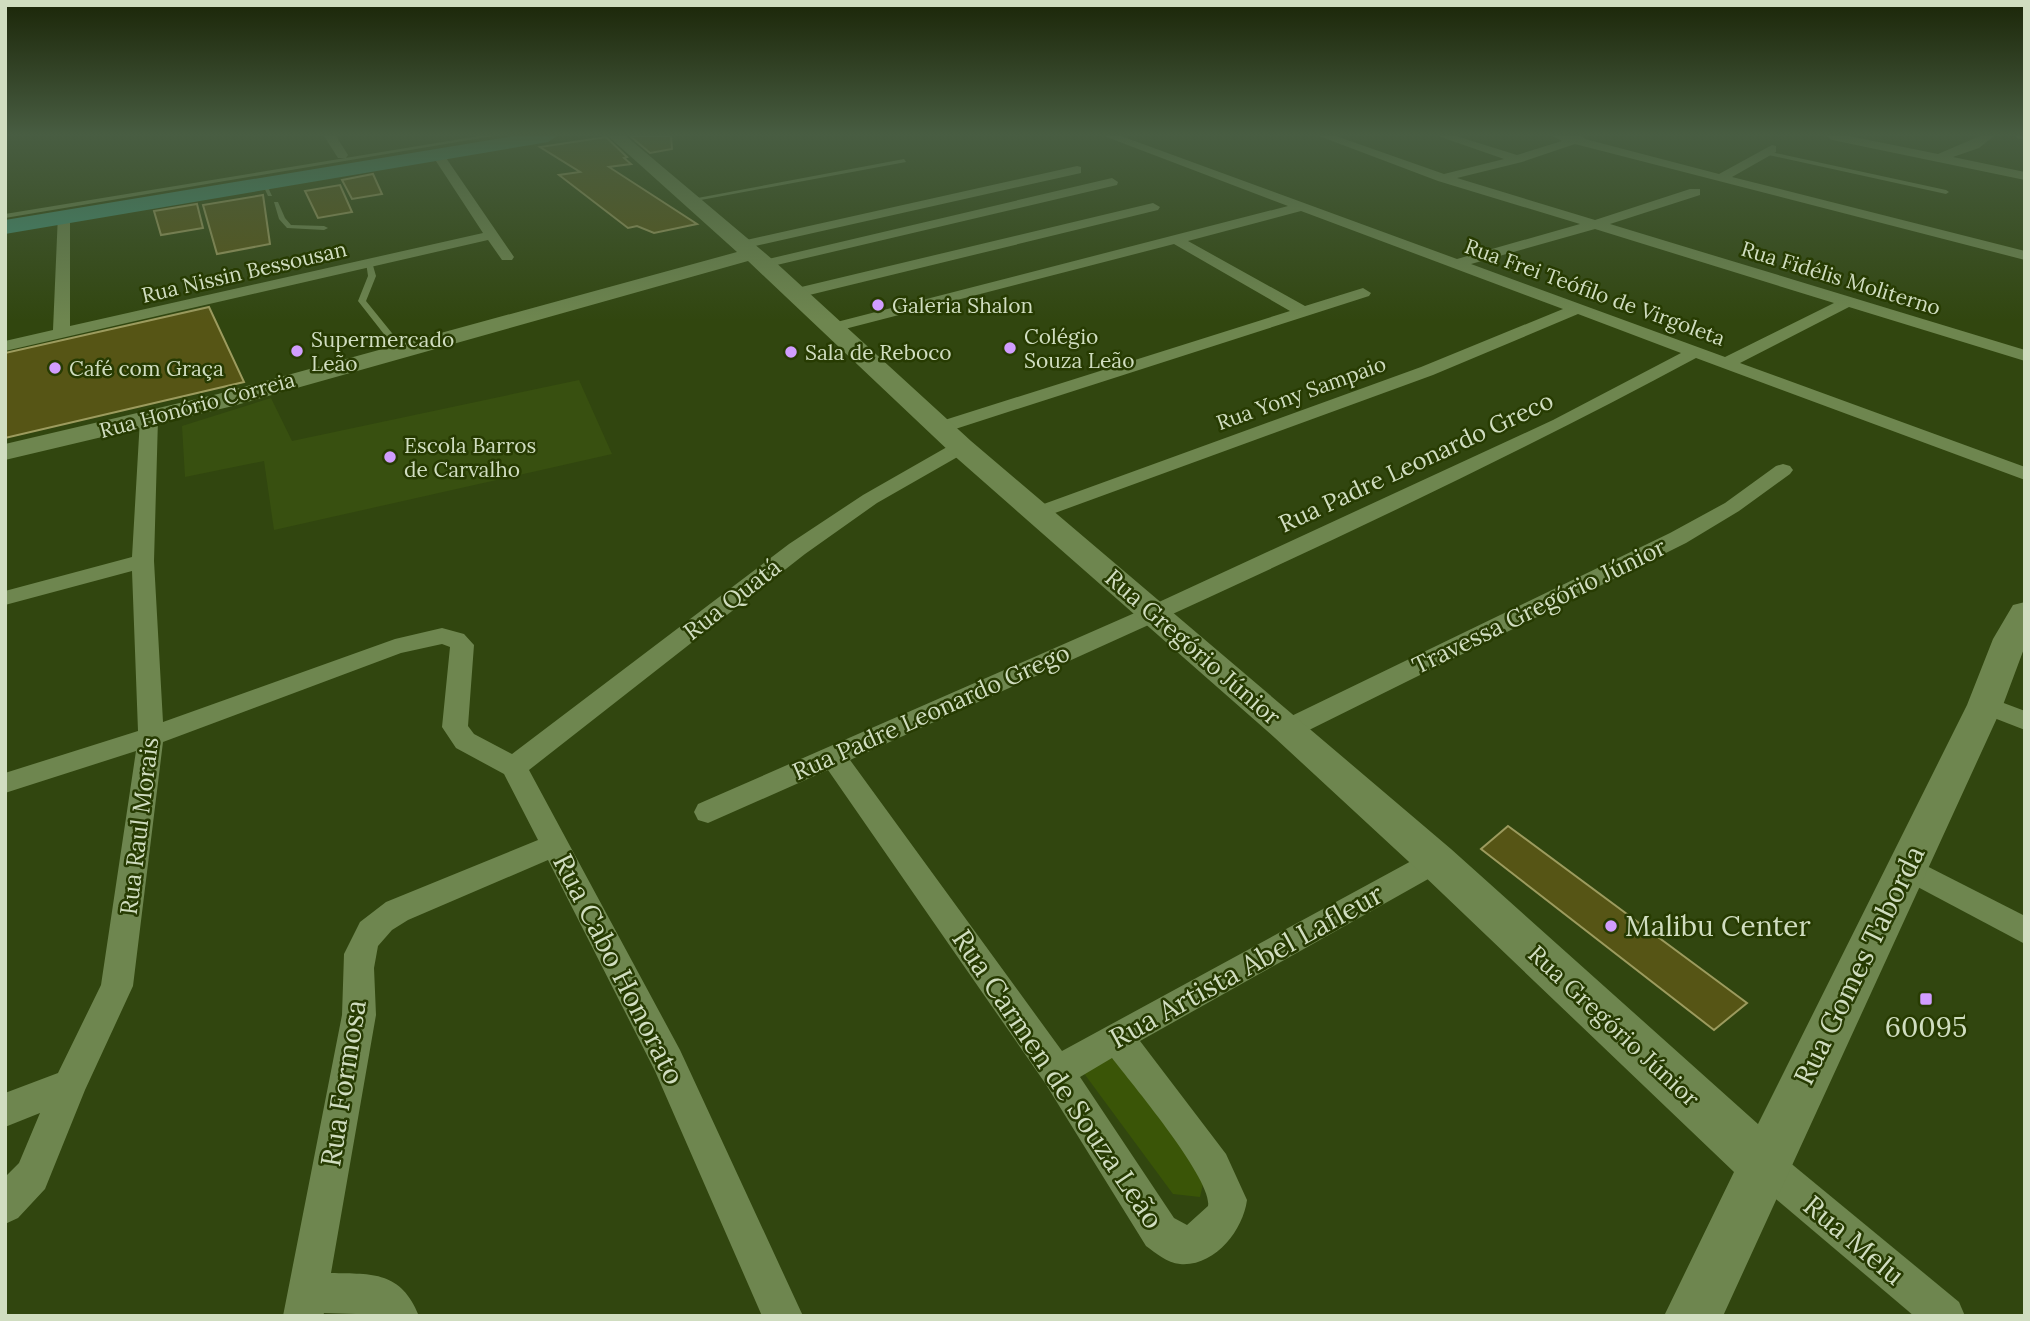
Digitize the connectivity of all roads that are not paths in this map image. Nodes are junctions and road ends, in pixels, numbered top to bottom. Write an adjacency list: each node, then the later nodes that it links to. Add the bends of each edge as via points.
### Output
1 (81, 198): 18 (main road)
2 (153, 198): 19 (lane)
3 (167, 198): 21 (lane)
4 (180, 198): 20 (main road)
5 (467, 198): 24 (street)
6 (687, 198): 14 (main road, Rua Gregório Júnior)
7 (703, 198): 14 (lane)
8 (970, 198): 26 (street)
9 (1034, 198): 26 (street)
10 (1277, 198): 17 (street, Rua Frei Teófilo de Virgoleta)
11 (1506, 198): 22 (street, Rua Fidélis Moliterno)
12 (1678, 198): 22 (street)
13 (1793, 198): 27 (street)
14 (690, 200): 26 (main road, Rua Gregório Júnior)
15 (276, 203): 23 (lane, via 289,226)
16 (1153, 207): 31 (street)
17 (1302, 207): 25 (street); 30 (street, Rua Frei Teófilo de Virgoleta)
18 (5, 210)
19 (5, 216)
20 (63, 217): 21 (main road); 37 (street)
21 (5, 225)
22 (1594, 225): 30 (street); 33 (street, Rua Fidélis Moliterno)
23 (324, 228)
24 (492, 235): 28 (street); 29 (street, Rua Nissin Bessousan)
25 (1175, 239): 35 (street); 36 (street)
26 (753, 254): 31 (main road, Rua Gregório Júnior); 39 (main road, Rua Honório Correia)
27 (2025, 256)
28 (507, 257)
29 (369, 264): 37 (street, Rua Nissin Bessousan, via 178,311); 39 (lane, via 372,276 362,301)
30 (1456, 264): 34 (street, Rua Frei Teófilo de Virgoleta)
31 (797, 293): 36 (main road, Rua Gregório Júnior)
32 (1363, 293): 35 (street, Rua Quatá)
33 (1847, 302): 41 (street, Rua Fidélis Moliterno); 42 (street)
34 (1577, 309): 40 (street, Rua Frei Teófilo de Virgoleta); 48 (street, Rua Yony Sampaio, via 1427,371)
35 (1303, 312): 44 (street, Rua Quatá)
36 (831, 328): 44 (main road, Rua Gregório Júnior)
37 (61, 334): 38 (street, Rua Nissin Bessousan)
38 (5, 346)
39 (401, 350): 43 (main road, Rua Honório Correia)
40 (1697, 351): 42 (street, Rua Frei Teófilo de Virgoleta); 51 (street, Rua Padre Leonardo Greco, via 1560,424)
41 (2025, 356)
42 (1727, 363): 47 (street, Rua Frei Teófilo de Virgoleta)
43 (148, 412): 45 (main road, Rua Honório Correia); 49 (street, Rua Raul Morais)
44 (950, 438): 48 (main road, Rua Gregório Júnior); 58 (street, Rua Quatá, via 797,549)
45 (5, 452)
46 (1783, 470): 55 (street, Travessa Gregório Júnior, via 1678,538)
47 (2025, 474)
48 (1038, 513): 51 (main road, Rua Gregório Júnior)
49 (143, 561): 50 (street); 56 (street, Rua Raul Morais)
50 (5, 598)
51 (1154, 613): 55 (main road, Rua Gregório Júnior); 57 (street, Rua Padre Leonardo Grego)
52 (2025, 613): 53 (main road, Rua Gomes Taborda)
53 (1985, 705): 54 (street); 63 (main road, Rua Gomes Taborda)
54 (2025, 721)
55 (1288, 729): 62 (main road, Rua Gregório Júnior)
56 (151, 736): 58 (street, via 395,647 442,636 462,645 458,734); 59 (street); 67 (street, Rua Raul Morais, via 117,986)
57 (832, 755): 60 (street, Rua Padre Leonardo Grego); 66 (street, Rua Carmen de Souza Leão)
58 (514, 767): 61 (street, Rua Cabo Honorato)
59 (5, 783)
60 (708, 812)
61 (555, 845): 71 (street, Rua Formosa, via 397,911 367,932 359,964 359,1015); 73 (street, Rua Cabo Honorato, via 668,1061)
62 (1436, 861): 65 (street, Rua Artista Abel Lafleur); 69 (main road, Rua Gregório Júnior)
63 (1907, 868): 64 (street); 69 (main road, Rua Gomes Taborda)
64 (2025, 931)
65 (1116, 1037): 66 (street, Rua Artista Abel Lafleur); 66 (street, Rua Carmen de Souza Leão, via 1205,1153 1227,1196 1219,1226 1194,1244 1177,1245 1160,1232)
66 (1057, 1072)
67 (70, 1084): 68 (street); 70 (street, Rua Raul Morais, via 32,1176)
68 (5, 1111)
69 (1763, 1164): 74 (main road, Rua Gomes Taborda); 75 (street, Rua Melu)
70 (5, 1205)
71 (305, 1304): 72 (street, via 378,1294)
72 (399, 1316)
73 (783, 1316)
74 (1693, 1316)
75 (1945, 1316)

